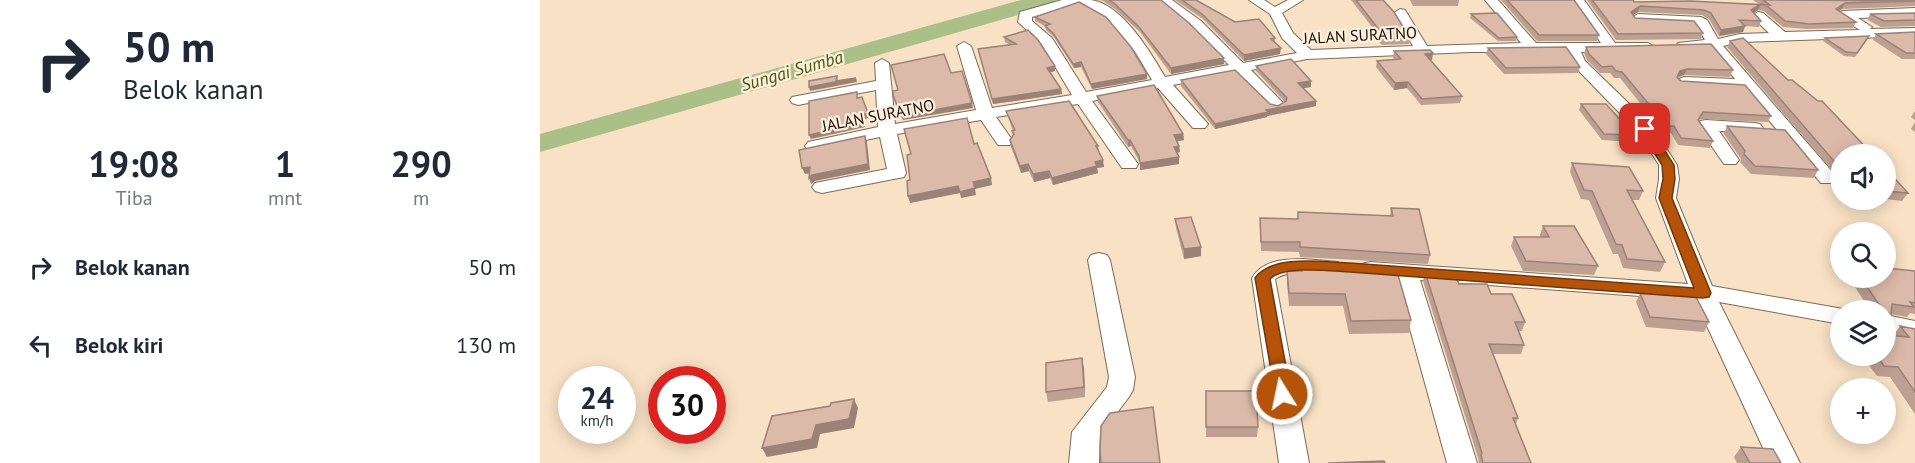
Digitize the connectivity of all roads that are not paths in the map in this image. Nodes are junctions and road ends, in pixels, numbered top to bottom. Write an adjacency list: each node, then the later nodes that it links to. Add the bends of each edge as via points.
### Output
1 (1076, 0): 29 (street, via 1024,16 1025,22 1047,41)
2 (1084, 0): 25 (street, via 1113,16)
3 (1164, 0): 24 (street, via 1196,24)
4 (1255, 0): 8 (street)
5 (1297, 0): 8 (street)
6 (1491, 0): 18 (street)
7 (1578, 0): 20 (street)
8 (1275, 12): 22 (street, via 1287,35)
9 (1915, 12): 14 (street, via 1842,15)
10 (1400, 13): 21 (street)
11 (1758, 16): 15 (street)
12 (1638, 18): 16 (street, via 1696,20)
13 (1915, 32): 14 (street, JALAN SURATNO)
14 (1879, 33): 15 (street, JALAN SURATNO)
15 (1781, 36): 16 (street, JALAN SURATNO)
16 (1714, 44): 20 (street, JALAN SURATNO); 28 (street)
17 (964, 46): 32 (street)
18 (1531, 46): 19 (street, JALAN SURATNO); 21 (street, JALAN SURATNO)
19 (1571, 46): 20 (street, JALAN SURATNO); 44 (street, via 1579,63 1645,129 1668,165 1666,198)
20 (1610, 46)
21 (1422, 50): 22 (street, JALAN SURATNO)
22 (1307, 55): 24 (street, JALAN SURATNO)
23 (882, 63): 27 (street)
24 (1239, 68): 25 (street, JALAN SURATNO); 31 (street)
25 (1160, 81): 29 (street, JALAN SURATNO); 33 (street)
26 (1684, 82): 28 (street)
27 (885, 84): 30 (street); 34 (street)
28 (1748, 84): 35 (street)
29 (1082, 98): 32 (street, JALAN SURATNO); 39 (street)
30 (798, 100)
31 (1277, 105)
32 (985, 113): 34 (street, JALAN SURATNO); 36 (street)
33 (1199, 123)
34 (887, 130): 37 (street, JALAN SURATNO); 41 (street, via 898,181)
35 (1788, 131): 38 (street, via 1707,125); 40 (street)
36 (1004, 141)
37 (814, 146)
38 (1730, 160)
39 (1129, 164)
40 (1828, 179)
41 (822, 188)
42 (1099, 260): 48 (street, via 1122,377 1120,390 1086,432)
43 (1406, 272): 44 (street); 49 (street, via 1299,266 1265,274); 50 (street)
44 (1703, 293): 45 (street); 51 (street)
45 (1830, 314)
46 (1896, 326): 47 (street)
47 (1915, 330)
48 (1084, 463)
49 (1294, 463)
50 (1462, 463)
51 (1785, 463)

